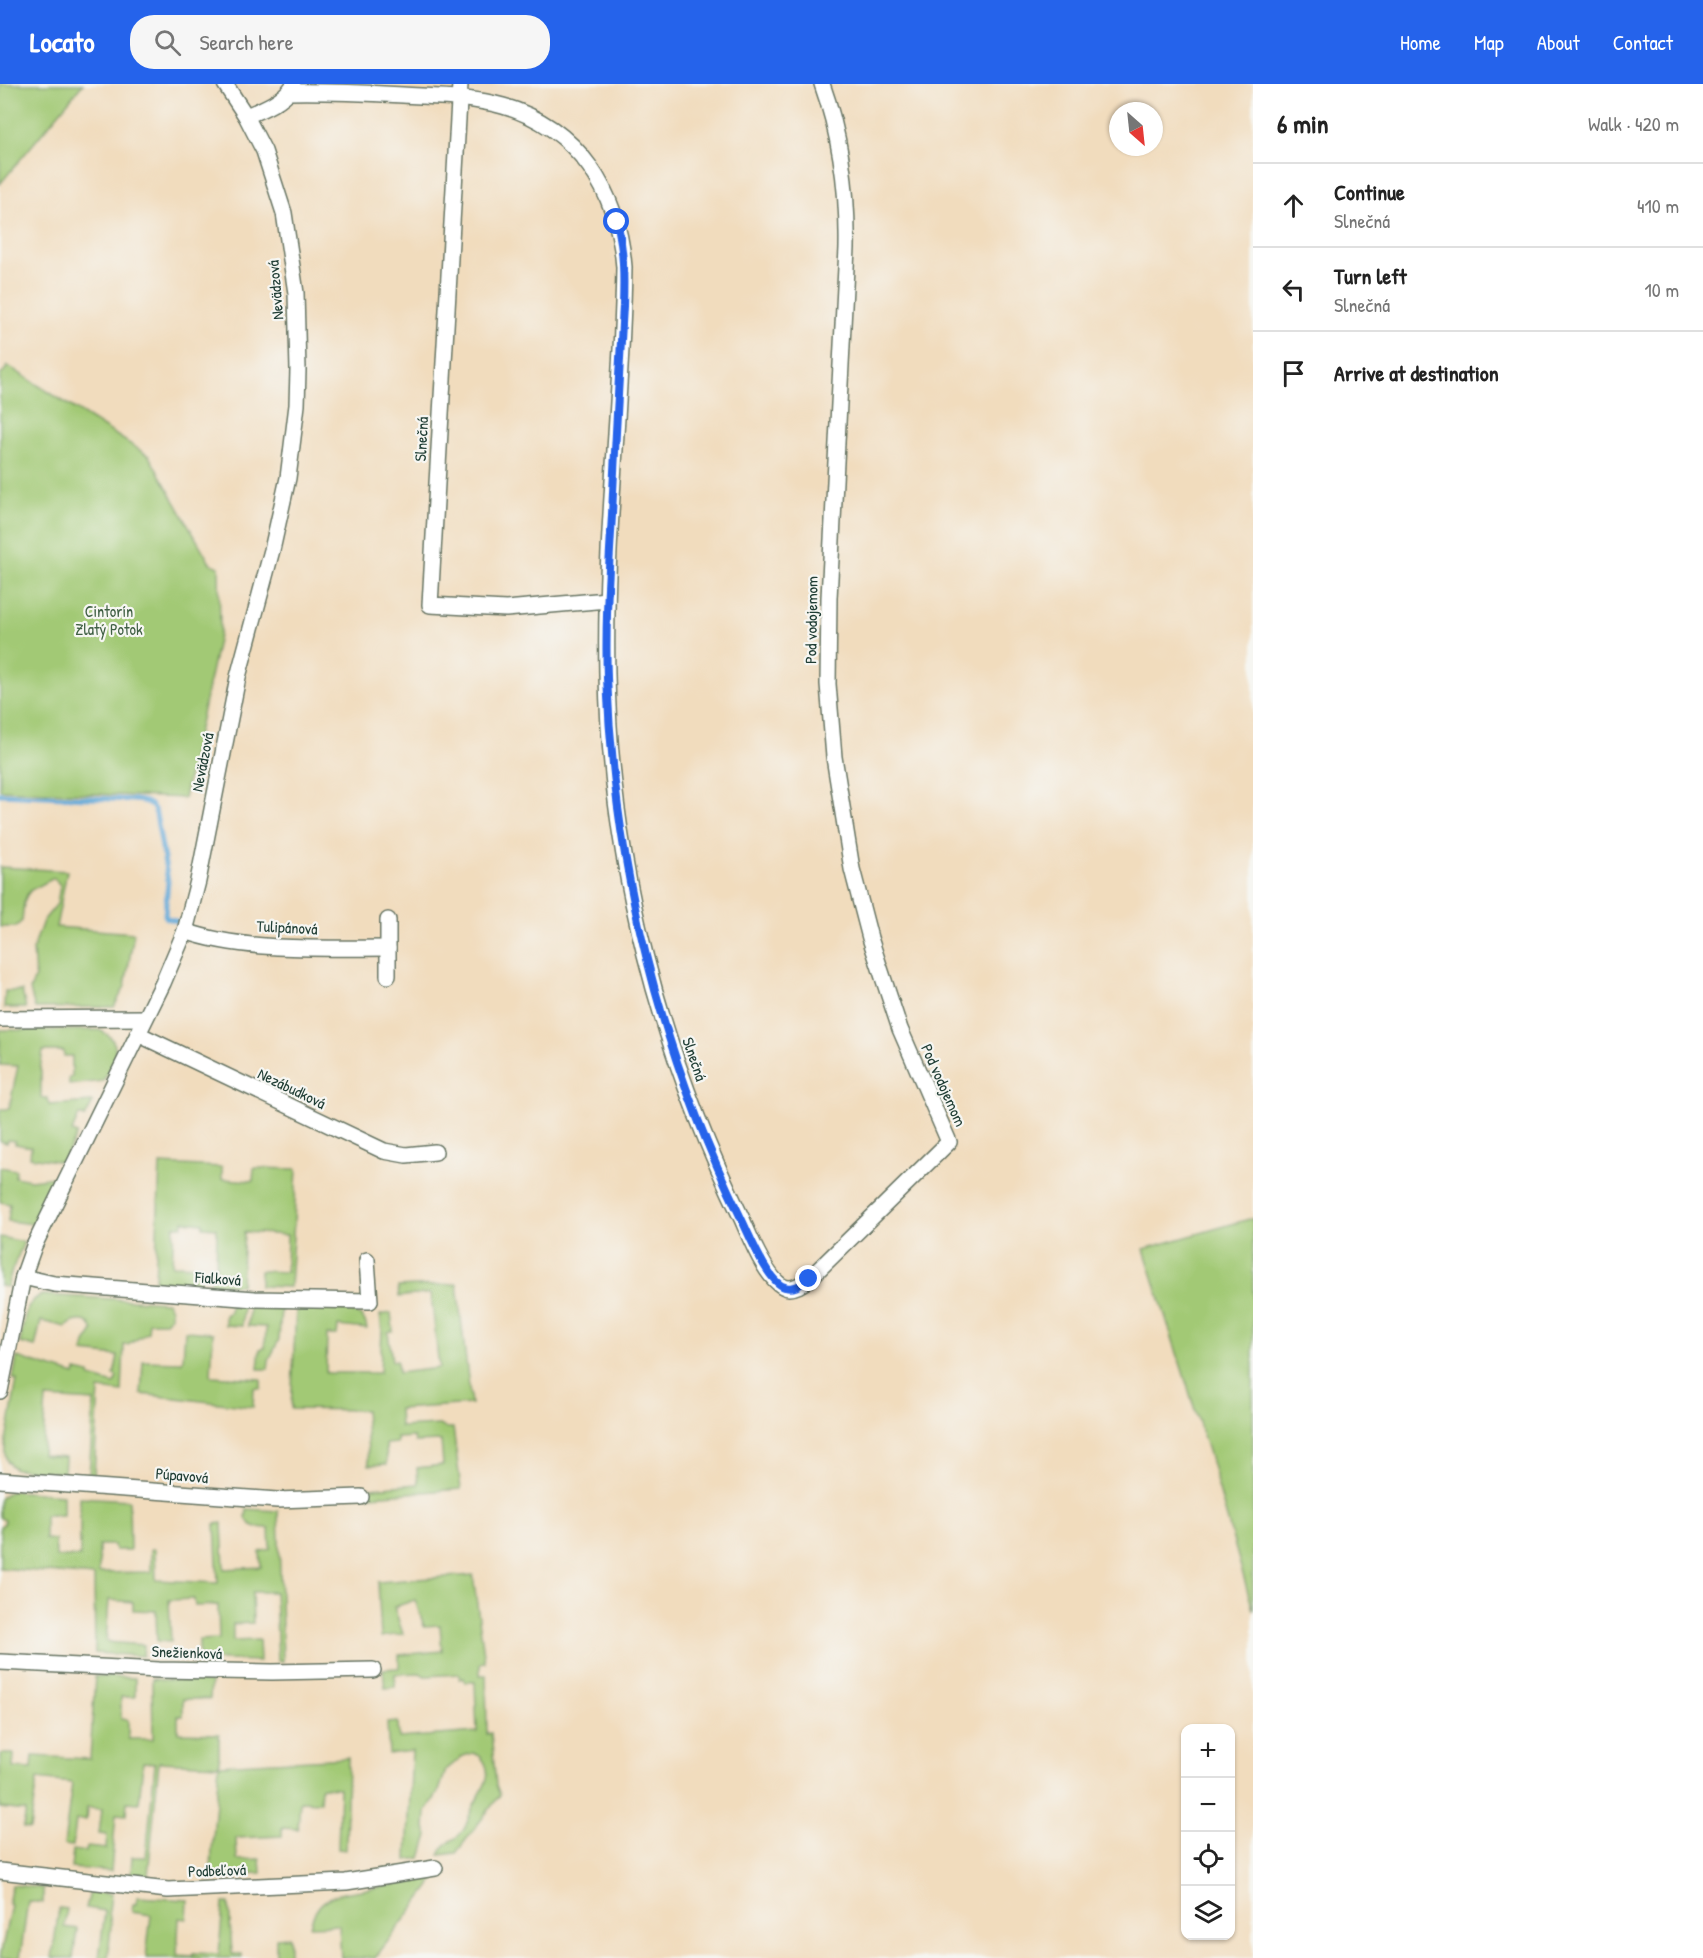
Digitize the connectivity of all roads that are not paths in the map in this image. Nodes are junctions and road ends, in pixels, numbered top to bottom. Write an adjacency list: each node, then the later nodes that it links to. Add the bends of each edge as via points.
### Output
1 (225, 84): 5 (street)
2 (822, 84): 14 (street, Pod vodojemom, via 841,152 848,213 829,598 828,684 834,757 852,869 870,939 900,1029)
3 (291, 88): 4 (street, Slnečná, via 369,93); 5 (street)
4 (459, 91): 6 (street, Slnečná, via 536,120 559,134 596,175 617,222 624,267 623,306); 6 (street, Slnečná, via 430,605 506,609)
5 (246, 116): 8 (street, Nevädzová, via 270,165 284,213 296,293 297,405 281,512 238,677)
6 (607, 600): 14 (street, Slnečná, via 607,676 615,785 626,864 648,963 668,1035 704,1136 776,1284 796,1287 809,1279)
7 (388, 920): 9 (street)
8 (185, 931): 9 (street, Tulipánová, via 208,939 260,944); 11 (street, Nevädzová)
9 (388, 948): 10 (street)
10 (388, 976)
11 (145, 1018): 12 (street); 13 (street, Nevädzová)
12 (0, 1019)
13 (138, 1034): 15 (street, Nezábudková, via 384,1151 406,1155); 17 (street, Nevädzová, via 34,1246)
14 (949, 1142)
15 (435, 1152)
16 (368, 1260): 17 (street, Fialková, via 370,1301 220,1296 54,1284)
17 (23, 1277): 18 (street, Nevädzová)
18 (0, 1391)
19 (0, 1480): 20 (street, Púpavová, via 277,1500)
20 (361, 1497)
21 (0, 1662): 22 (street, Snežienková, via 227,1671)
22 (373, 1670)
23 (435, 1868): 24 (street, Podbeľová, via 335,1882 168,1890)
24 (0, 1871)

